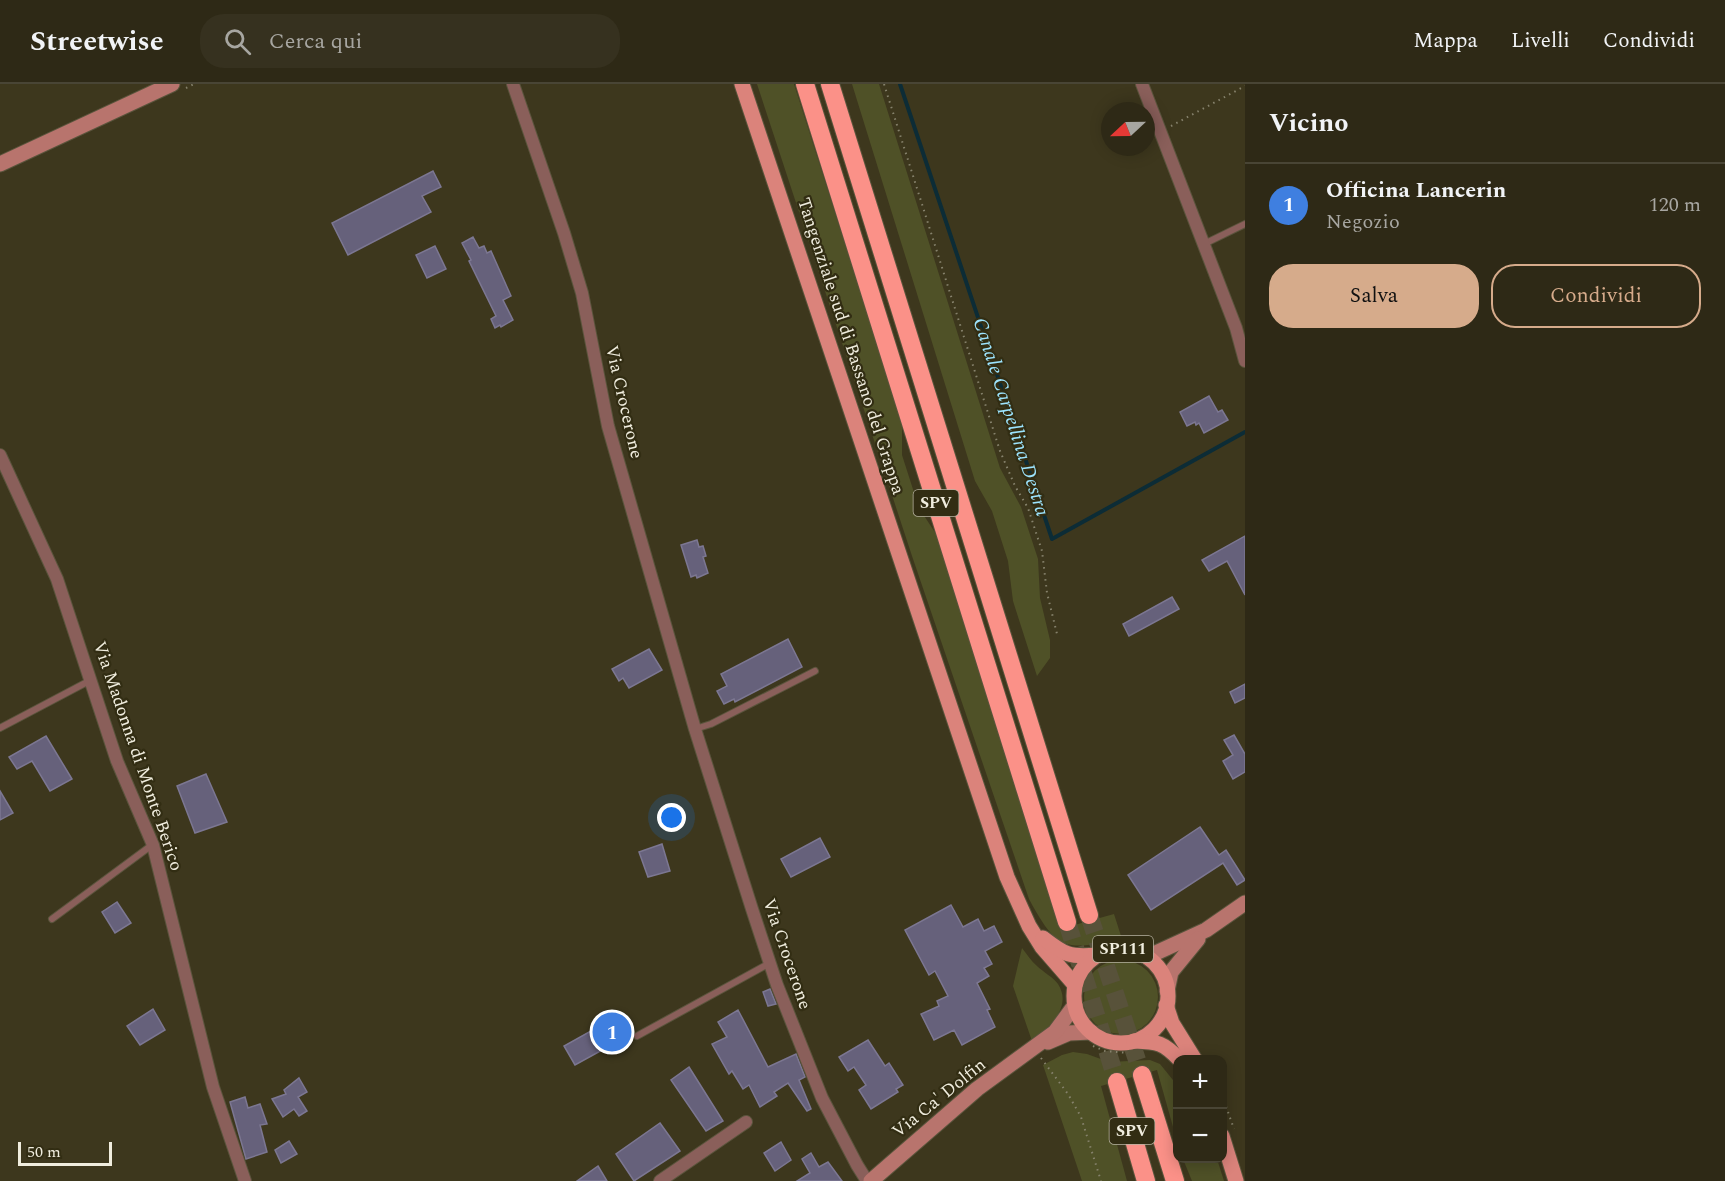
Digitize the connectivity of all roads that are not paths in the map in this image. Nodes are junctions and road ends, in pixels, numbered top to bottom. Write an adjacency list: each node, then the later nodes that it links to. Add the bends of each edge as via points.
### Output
1 (172, 84): 7 (street)
2 (513, 84): 15 (street, Via Crocerone, via 582,293 608,426)
3 (742, 84): 21 (main road, Tangenziale sud di Bassano del Grappa / SP111, via 1007,877)
4 (805, 84): 20 (highway, SPV)
5 (830, 84): 18 (highway, SPV)
6 (1142, 84): 9 (street)
7 (0, 164)
8 (1245, 225): 9 (lane)
9 (1204, 244): 10 (street)
10 (1245, 361)
11 (0, 455): 13 (street, Via Madonna di Monte Berico, via 57,579)
12 (815, 671): 15 (lane)
13 (91, 680): 14 (lane); 16 (street, Via Madonna di Monte Berico, via 117,761)
14 (0, 728)
15 (695, 729): 25 (street, Via Crocerone)
16 (153, 845): 19 (lane); 39 (street, Via Madonna di Monte Berico, via 213,1087)
17 (1245, 903): 22 (street)
18 (1089, 915)
19 (52, 919)
20 (1067, 922)
21 (1029, 926): 23 (main road, Tangenziale sud di Bassano del Grappa / SP111, via 1062,953 1079,957); 26 (main road, Tangenziale sud di Bassano del Grappa / SP111)
22 (1206, 930): 24 (street); 27 (street, via 1171,972)
23 (1098, 955): 24 (main road, Tangenziale sud di Bassano del Grappa / SP111, via 1123,949); 26 (main road, SP111, via 1084,968)
24 (1147, 957): 27 (main road, SP111, via 1160,972)
25 (770, 962): 29 (lane); 41 (street, Via Crocerone, via 822,1098 856,1165)
26 (1075, 985): 28 (main road)
27 (1167, 998): 31 (main road, via 1162,1018); 34 (main road, SP111, via 1172,1023)
28 (1075, 1005): 30 (main road); 32 (street, Via Ca' Dolfin)
29 (637, 1036)
30 (1090, 1038): 31 (main road); 32 (street, Via Ca' Dolfin, via 1069,1034)
31 (1133, 1047): 33 (main road, via 1156,1041)
32 (1039, 1055): 41 (street, Via Ca' Dolfin, via 977,1089)
33 (1176, 1055)
34 (1192, 1055)
35 (1142, 1075): 43 (highway, SPV)
36 (1117, 1082): 42 (highway, SPV)
37 (746, 1122): 40 (street)
38 (1227, 1133): 44 (main road)
39 (245, 1181)
40 (660, 1181)
41 (869, 1181)
42 (1146, 1181)
43 (1175, 1181)
44 (1236, 1181)

